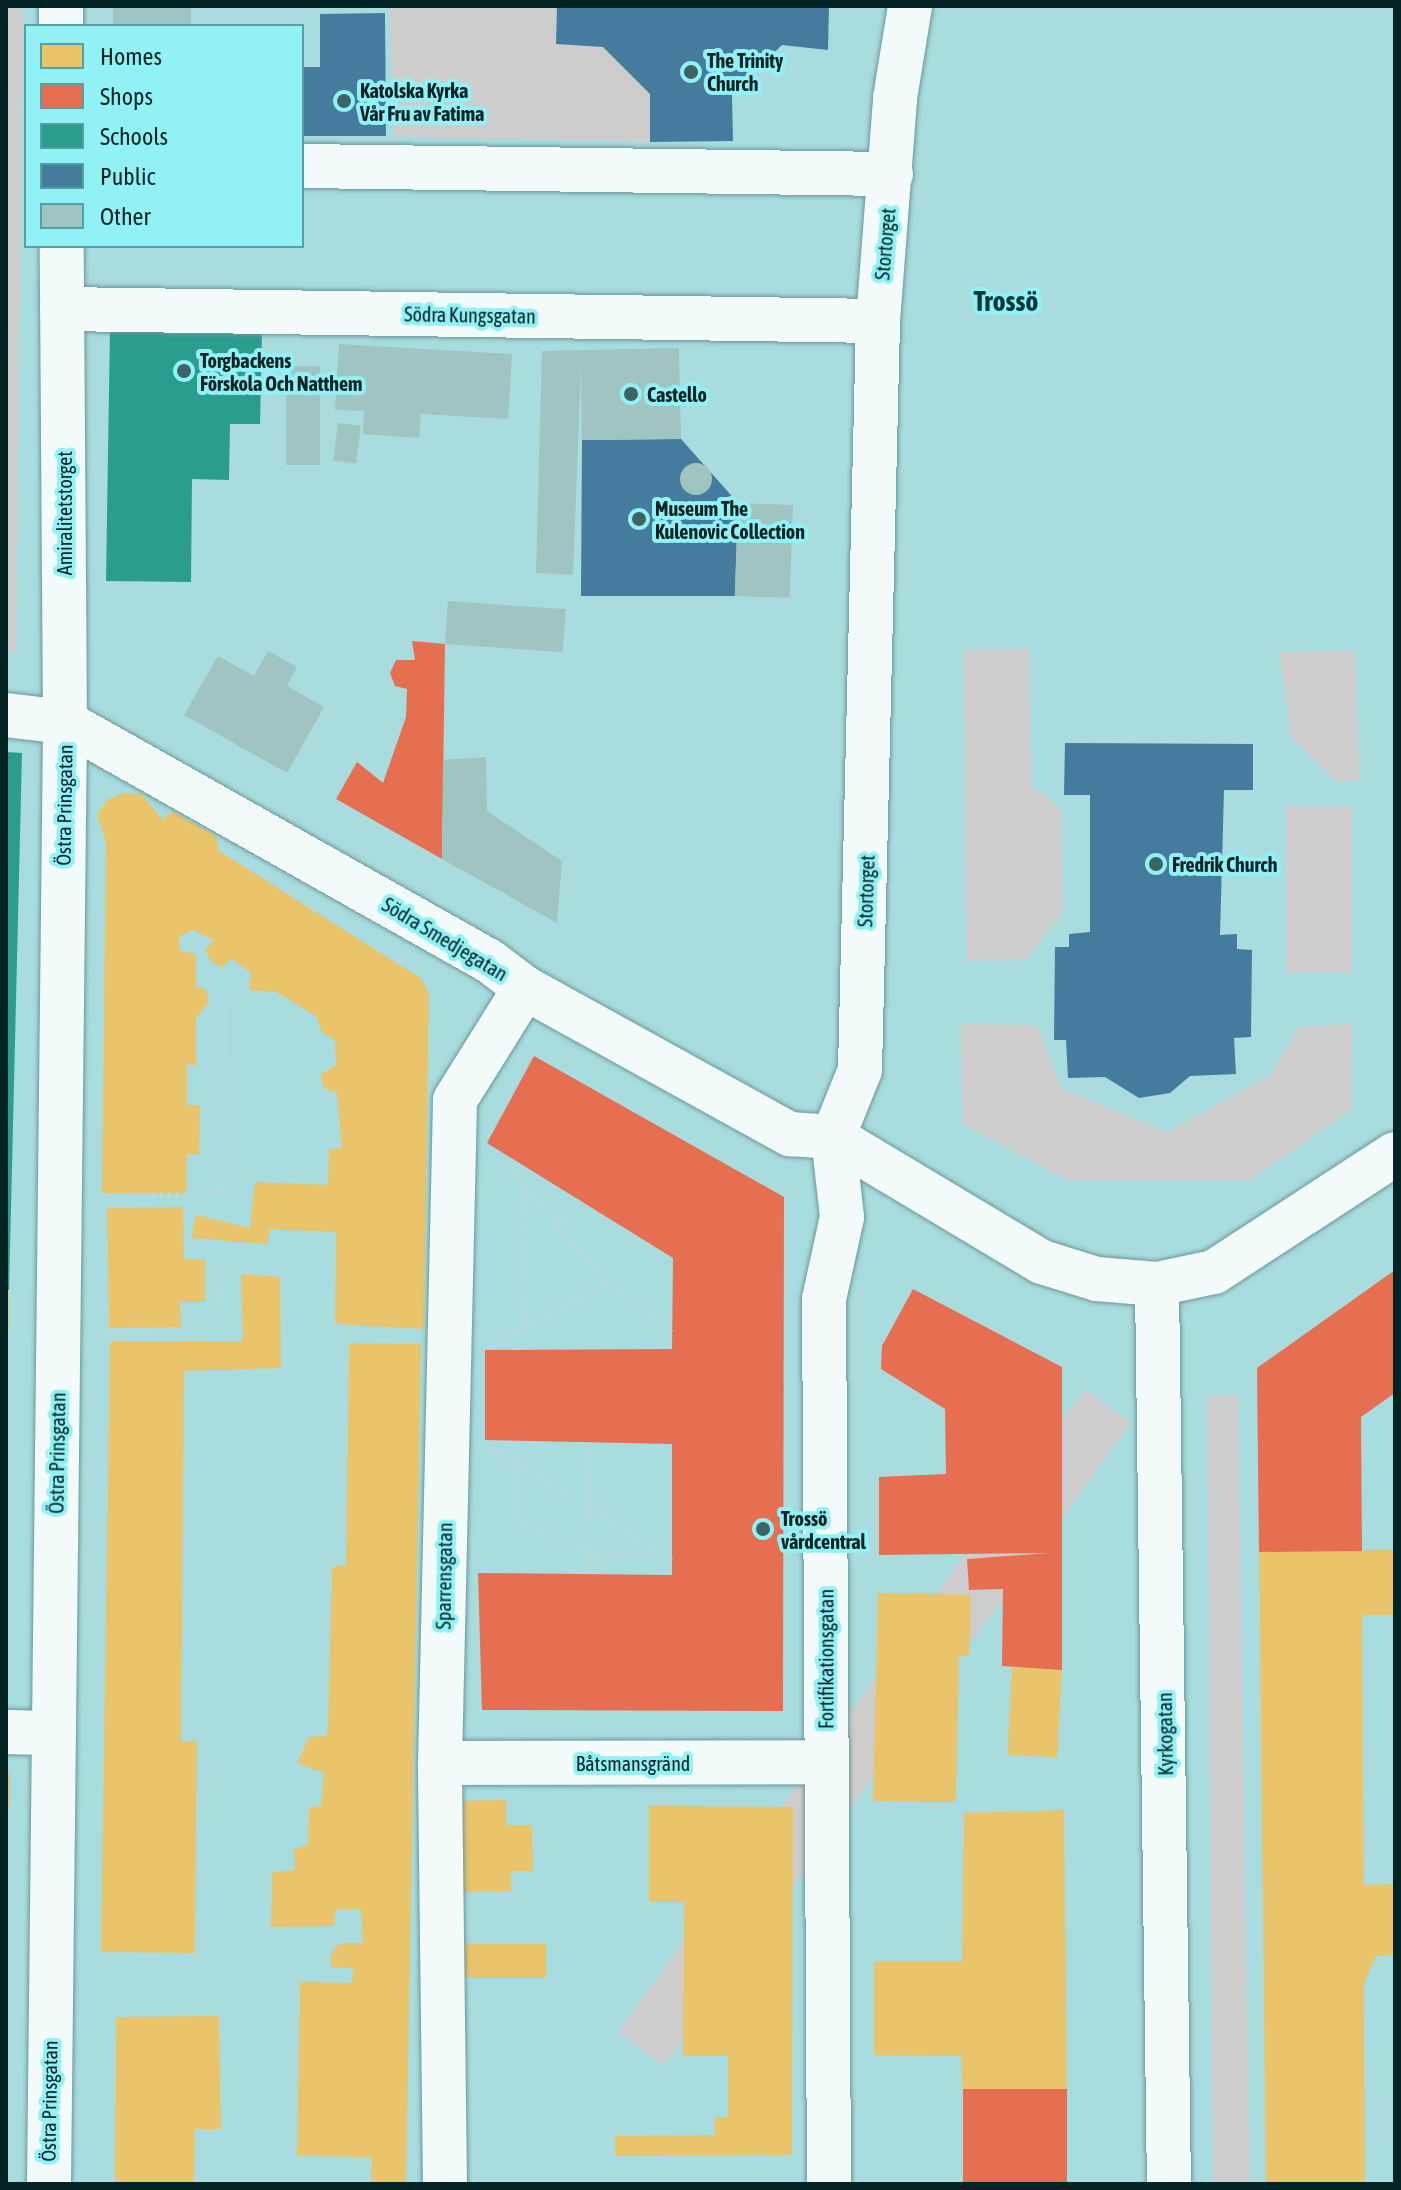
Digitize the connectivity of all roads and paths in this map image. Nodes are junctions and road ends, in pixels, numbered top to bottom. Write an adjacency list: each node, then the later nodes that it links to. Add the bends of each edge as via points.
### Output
1 (910, 6): 3 (street, Stortorget, via 895,98)
2 (304, 166): 3 (street)
3 (891, 174): 5 (street, Stortorget)
4 (62, 279): 5 (street, Södra Kungsgatan); 7 (street, Amiralitetstorget)
5 (878, 321): 10 (street, Stortorget, via 860,1070)
6 (6, 715): 7 (street)
7 (65, 722): 8 (street, Södra Smedjegatan, via 488,960); 14 (street, Östra Prinsgatan)
8 (525, 988): 10 (street, Södra Smedjegatan, via 790,1134); 25 (street, Sparrensgatan, via 455,1100)
9 (225, 1002): 14 (path, via 223,1192)
10 (833, 1137): 19 (street, via 1042,1262 1097,1279); 34 (street, Fortifikationsgatan, via 842,1217 824,1299)
11 (1395, 1154): 19 (street, via 1214,1272)
12 (512, 1169): 13 (path)
13 (524, 1184): 16 (path); 20 (path)
14 (59, 1197): 22 (street, Östra Prinsgatan)
15 (581, 1201): 16 (path)
16 (558, 1225): 18 (path)
17 (225, 1264): 22 (path, via 217,1327)
18 (607, 1283): 20 (path); 21 (path)
19 (1157, 1284): 39 (street, Kyrkogatan)
20 (525, 1328): 23 (path)
21 (672, 1332)
22 (58, 1333): 33 (street, Östra Prinsgatan)
23 (501, 1340)
24 (588, 1442): 27 (path)
25 (447, 1451): 26 (path, via 501,1452); 35 (street, Sparrensgatan)
26 (517, 1462): 27 (path); 29 (path, via 517,1522)
27 (589, 1508): 28 (path); 29 (path)
28 (658, 1552): 29 (path); 30 (path)
29 (590, 1553): 31 (path)
30 (672, 1560)
31 (591, 1575)
32 (6, 1732): 33 (street)
33 (53, 1733): 36 (street, Östra Prinsgatan)
34 (827, 1762): 35 (street, Båtsmansgränd); 38 (street, Fortifikationsgatan)
35 (440, 1763): 37 (street, Sparrensgatan)
36 (49, 2184)
37 (445, 2184)
38 (829, 2184)
39 (1169, 2184)

